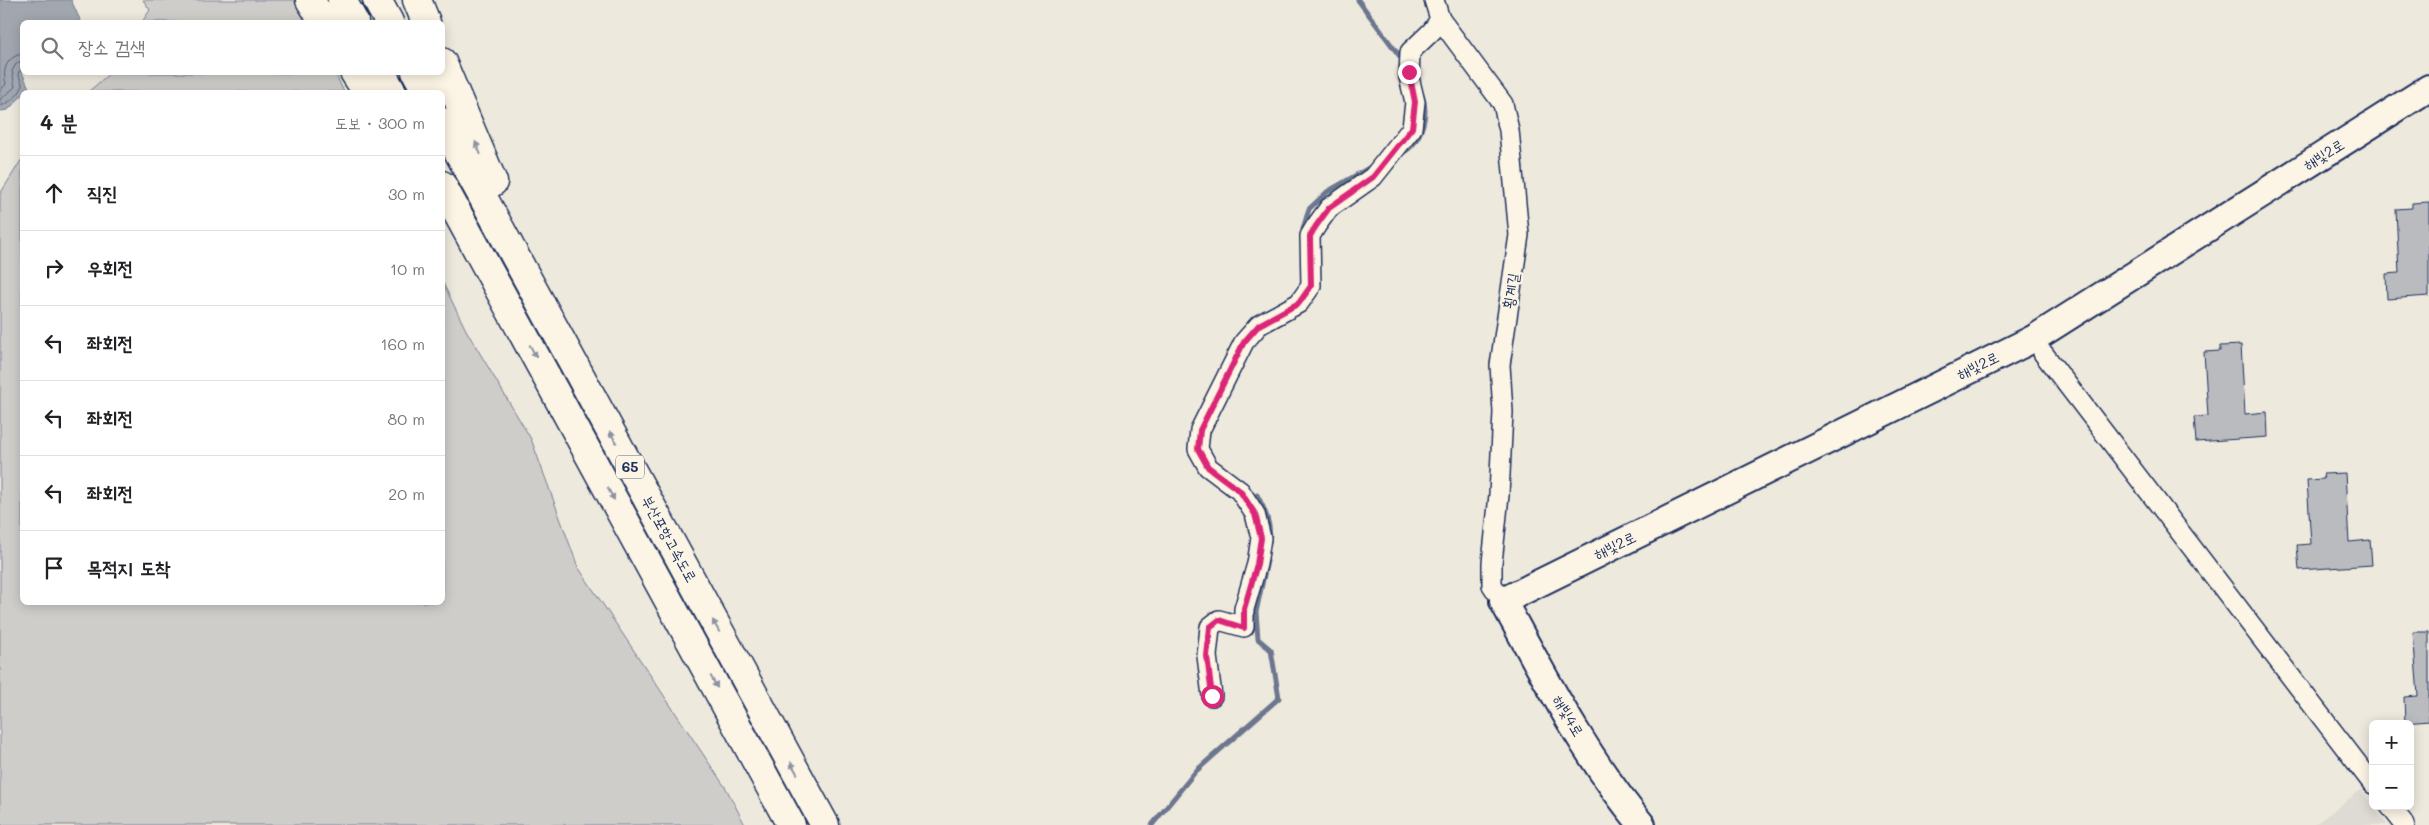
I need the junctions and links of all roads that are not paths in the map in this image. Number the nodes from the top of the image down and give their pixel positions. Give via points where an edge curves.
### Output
1 (310, 0) edge
2 (342, 0) edge
3 (377, 0) edge
4 (417, 0) edge
5 (1434, 0) edge
6 (1440, 19) junction
7 (323, 20) edge
8 (353, 20) edge
9 (388, 20) edge
10 (425, 20) edge
11 (445, 69) edge
12 (356, 75) edge
13 (383, 75) edge
14 (418, 75) edge
15 (2429, 88) edge
16 (366, 90) edge
17 (391, 90) edge
18 (426, 90) edge
19 (445, 128) edge
20 (445, 190) edge
21 (445, 214) edge
22 (551, 322) junction
23 (519, 325) junction
24 (2043, 353) dead end
25 (1503, 601) junction
26 (1212, 696) dead end
27 (2369, 779) edge
28 (2393, 810) edge
29 (791, 825) edge
30 (825, 825) edge
31 (1642, 825) edge
32 (2404, 825) edge

1 - 7 highway
2 - 8 highway
3 - 9 highway
4 - 10 highway
5 - 6 street, 횡계길
6 - 25 street, 횡계길 via 1503,104 1509,130 1519,235 1500,365 1503,412 1492,563 1492,585
6 - 26 street via 1410,52 1415,102 1412,128 1373,177 1329,208 1316,226 1310,236 1311,286 1299,303 1259,325 1244,342 1200,430 1198,449 1208,467 1240,491 1255,514 1261,538 1244,609 1244,628 1219,620 1210,627 1207,656
22 -> 11 highway
12 - 16 highway
13 - 17 highway
14 - 18 highway
15 - 25 street, 해빛2로 via 2033,339
19 - 22 highway, 부산포항고속도로 / 65
20 - 23 highway, 부산포항고속도로 / 65
21 - 23 highway
30 -> 22 highway, 부산포항고속도로 / 65
23 -> 29 highway, 부산포항고속도로 / 65
24 - 27 street
25 - 31 street, 해빛4로 via 1561,706 1602,771
28 - 32 street

